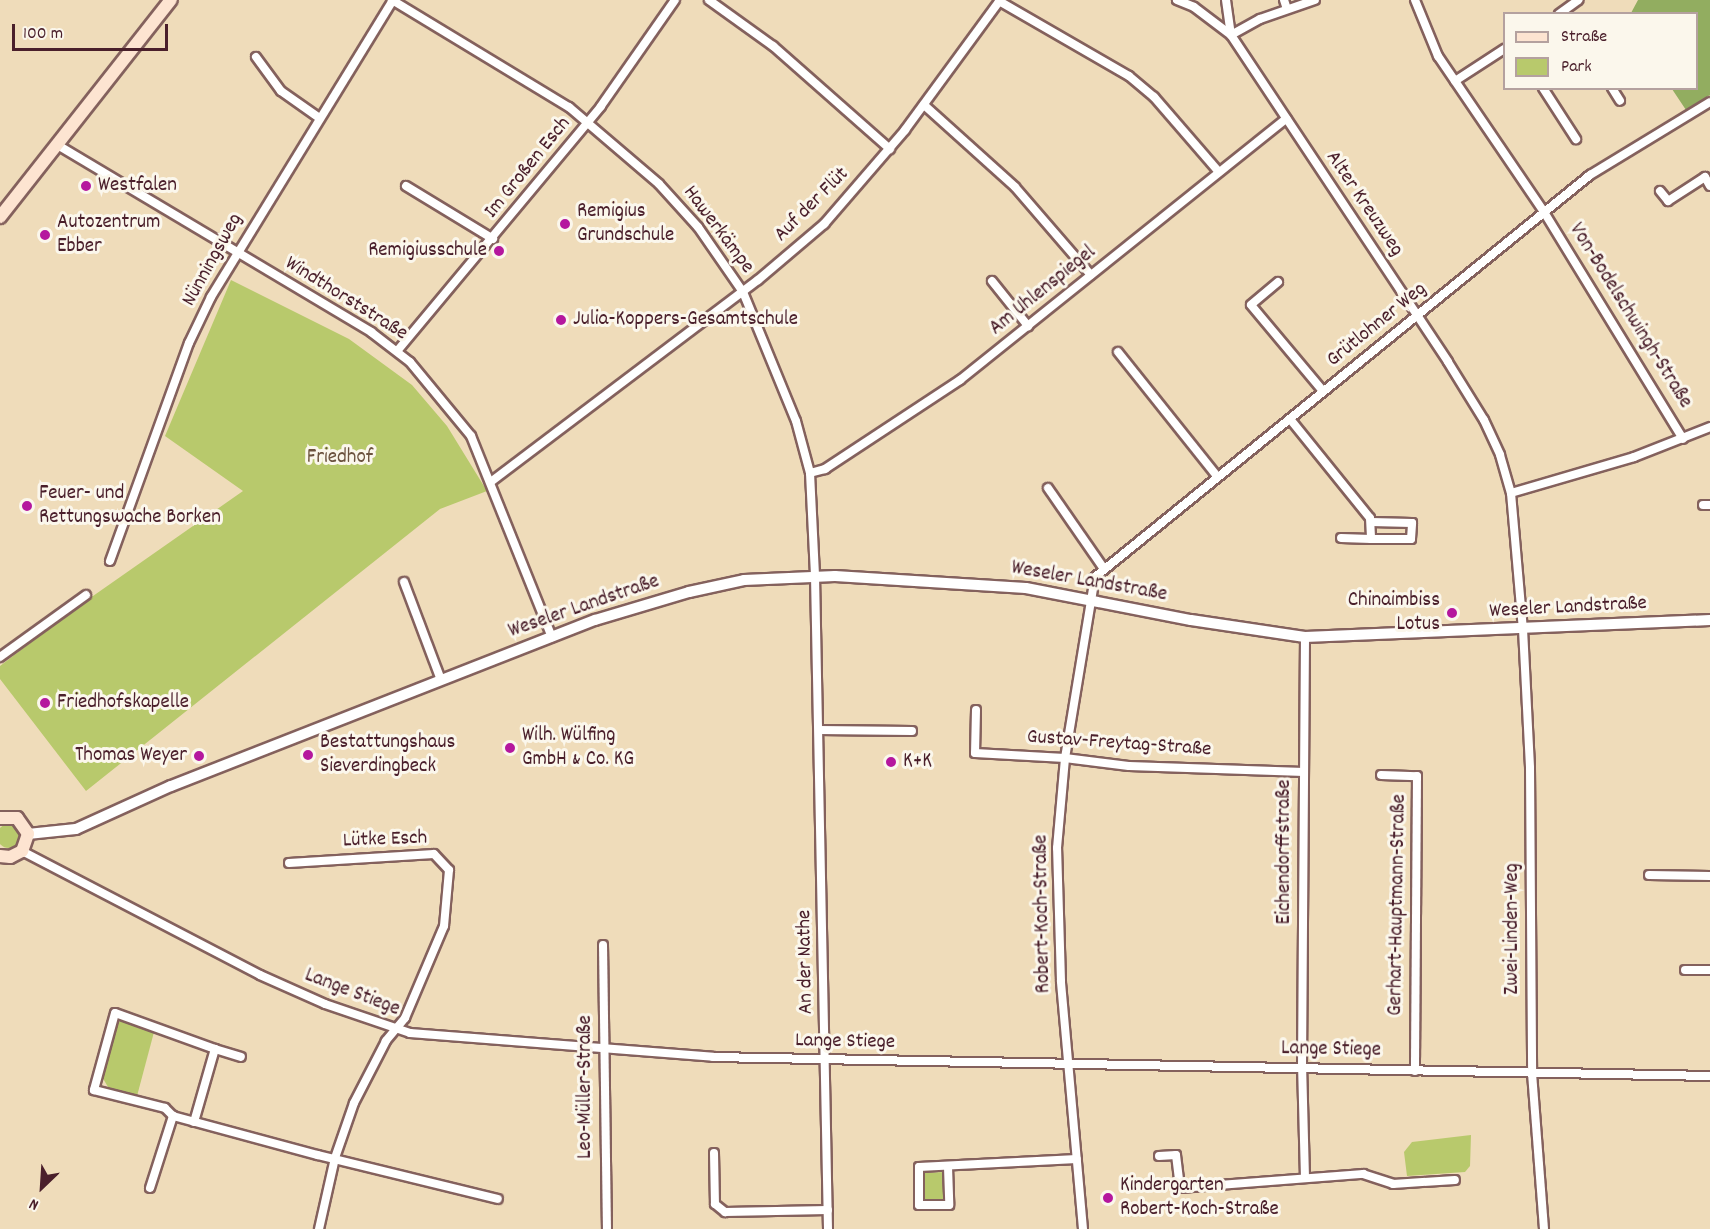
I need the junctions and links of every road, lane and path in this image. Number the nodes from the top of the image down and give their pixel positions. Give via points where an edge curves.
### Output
1 (171, 0) edge
2 (393, 0) edge
3 (675, 0) edge
4 (708, 0) edge
5 (1177, 0) edge
6 (1226, 0) edge
7 (1284, 0) edge
8 (1315, 0) edge
9 (1415, 0) edge
10 (1578, 0) edge
11 (999, 1) edge
12 (1287, 9) junction
13 (1561, 12) edge
14 (1231, 36) junction
15 (1503, 50) edge
16 (256, 57) dead end
17 (1455, 81) junction
18 (1544, 90) edge
19 (1613, 90) edge
20 (1620, 101) dead end
21 (1710, 102) edge
22 (924, 105) junction
23 (318, 117) junction
24 (1286, 119) junction
25 (588, 121) junction
26 (1576, 139) dead end
27 (56, 144) junction
28 (890, 149) junction
29 (1219, 172) junction
30 (406, 186) dead end
31 (1710, 186) edge
32 (1660, 190) dead end
33 (1544, 212) junction
34 (0, 216) edge
35 (493, 239) junction
36 (235, 253) junction
37 (1091, 275) junction
38 (992, 281) dead end
39 (1278, 282) dead end
40 (742, 292) junction
41 (1416, 315) junction
42 (1028, 326) junction
43 (398, 350) junction
44 (1118, 352) dead end
45 (1323, 391) junction
46 (1290, 419) junction
47 (1710, 427) edge
48 (1683, 439) junction
49 (810, 473) junction
50 (1217, 476) junction
51 (492, 481) junction
52 (1048, 488) dead end
53 (1511, 493) junction
54 (1371, 522) junction
55 (1341, 538) dead end
56 (1371, 539) junction
57 (110, 561) dead end
58 (1104, 568) junction
59 (815, 576) junction
60 (404, 582) dead end
61 (86, 596) dead end
62 (1089, 599) junction
63 (1710, 620) edge
64 (1523, 628) junction
65 (552, 636) junction
66 (1305, 637) junction
67 (0, 657) edge
68 (441, 680) junction
69 (976, 710) dead end
70 (819, 730) junction
71 (912, 731) dead end
72 (1065, 758) junction
73 (1304, 772) junction
74 (1381, 775) dead end
75 (1, 813) edge
76 (28, 834) junction
77 (22, 851) junction
78 (0, 856) edge
79 (289, 863) dead end
80 (1649, 875) dead end
81 (1710, 876) edge
82 (603, 945) dead end
83 (1685, 970) dead end
84 (1710, 970) edge
85 (395, 1029) junction
86 (215, 1049) junction
87 (603, 1049) junction
88 (241, 1057) dead end
89 (825, 1059) junction
90 (1067, 1064) junction
91 (1302, 1067) junction
92 (1415, 1071) junction
93 (1532, 1072) junction
94 (1710, 1076) edge
95 (173, 1116) junction
96 (194, 1122) junction
97 (714, 1153) dead end
98 (1159, 1156) dead end
99 (335, 1158) junction
100 (1077, 1159) junction
101 (948, 1167) junction
102 (1305, 1178) junction
103 (1455, 1180) dead end
104 (150, 1188) dead end
105 (498, 1199) dead end
106 (828, 1210) junction
107 (319, 1229) edge
108 (607, 1229) edge
109 (828, 1229) edge
110 (1083, 1229) edge
111 (1544, 1229) edge

1 - 27 main road
2 - 23 street, Nünningsweg
2 - 25 street, Hawerkämpe
3 - 25 street, Im Großen Esch
4 - 28 street via 772,46
5 - 14 street, Alter Kreuzweg via 1194,7
6 - 14 street
7 - 12 street
8 - 12 street
9 - 17 street, Von-Bodelschwingh-Straße via 1423,25
10 - 13 street
11 - 22 street, Auf der Flüt
11 - 29 street via 1129,76 1154,97
12 - 14 street via 1244,26
14 - 24 street, Alter Kreuzweg
15 - 17 street
16 - 23 street via 281,91
17 - 33 street, Von-Bodelschwingh-Straße
18 - 26 street
19 - 20 street
21 - 33 street, Grütlohner Weg via 1624,152
22 - 28 street, Auf der Flüt
22 - 37 street via 1016,187
23 - 36 street, Nünningsweg
24 - 29 street, Am Uhlenspiegel
24 - 41 street, Alter Kreuzweg
25 - 35 street, Im Großen Esch
25 - 40 street, Hawerkämpe via 675,201 698,227
27 - 34 main road
27 - 36 street, Windthorststraße
28 - 40 street, Auf der Flüt via 824,224
29 - 37 street, Am Uhlenspiegel
30 - 35 street
31 - 32 street via 1705,177 1668,201
33 - 41 street, Grütlohner Weg
33 - 48 street, Von-Bodelschwingh-Straße
35 - 43 street, Im Großen Esch
36 - 43 street, Windthorststraße
36 - 57 street, Nünningsweg via 189,343
37 - 42 street, Am Uhlenspiegel
38 - 42 street
39 - 45 street via 1251,305
40 - 49 street, Hawerkämpe via 796,421
40 - 51 street, Auf der Flüt
41 - 45 street, Grütlohner Weg
41 - 53 street, Alter Kreuzweg via 1484,420
42 - 49 street, Am Uhlenspiegel via 945,390 825,469
43 - 51 street, Windthorststraße via 441,395 471,436
44 - 50 street
45 - 46 street, Grütlohner Weg
46 - 50 street, Grütlohner Weg
46 - 54 street
47 - 48 street
48 - 53 street
49 - 59 street, Hawerkämpe
50 - 58 street, Grütlohner Weg
51 - 65 street, Windthorststraße
52 - 58 street
53 - 64 street, Alter Kreuzweg
54 - 56 street
54 - 56 street via 1412,523 1411,539
55 - 56 street
58 - 62 street, Grütlohner Weg via 1095,577
59 - 62 street, Weseler Landstraße via 1026,588
59 - 65 street, Weseler Landstraße via 744,580 689,592
59 - 70 street, An der Nathe
60 - 68 street
61 - 67 street
62 - 66 street, Weseler Landstraße via 1191,620
62 - 72 street, Robert-Koch-Straße
63 - 64 street, Weseler Landstraße
64 - 66 street, Weseler Landstraße
64 - 93 street, Zwei-Linden-Weg via 1530,768
65 - 68 street, Weseler Landstraße
66 - 73 street, Eichendorffstraße
68 - 76 street, Weseler Landstraße via 166,788 76,829
69 - 72 street, Gustav-Freytag-Straße via 975,753
70 - 71 street
70 - 89 street, An der Nathe
72 - 73 street, Gustav-Freytag-Straße via 1129,766
72 - 90 street, Robert-Koch-Straße via 1056,872
73 - 91 street, Eichendorffstraße
74 - 92 street, Gerhart-Hauptmann-Straße via 1417,776
75 - 76 main road via 21,821
76 - 77 main road
77 - 78 main road via 10,857
77 - 85 street, Lange Stiege via 260,975
79 - 85 street, Lütke Esch via 422,854 435,854 443,860 449,870 444,926 426,975 405,1018
80 - 81 street
82 - 87 street, Leo-Müller-Straße
83 - 84 street
85 - 87 street, Lange Stiege
85 - 99 street, Lütke Esch via 354,1103
86 - 88 street
86 - 95 street via 114,1013 94,1090 165,1108
86 - 96 street
87 - 89 street, Lange Stiege
87 - 108 street, Leo-Müller-Straße
89 - 90 street, Lange Stiege
89 - 106 street, An der Nathe
90 - 91 street, Lange Stiege
90 - 100 street, Robert-Koch-Straße
91 - 92 street, Lange Stiege
91 - 102 street, Eichendorffstraße
92 - 93 street, Lange Stiege
93 - 94 street, Lange Stiege
93 - 111 street, Zwei-Linden-Weg
95 - 96 street
95 - 104 street
96 - 99 street
97 - 106 street via 716,1204 725,1212
98 - 102 street via 1176,1155 1180,1188
99 - 105 street
99 - 107 street, Lütke Esch
100 - 101 street
100 - 110 street, Robert-Koch-Straße
101 - 101 street via 949,1205 919,1205 919,1167
102 - 103 street via 1363,1174 1394,1184
106 - 109 street, An der Nathe

